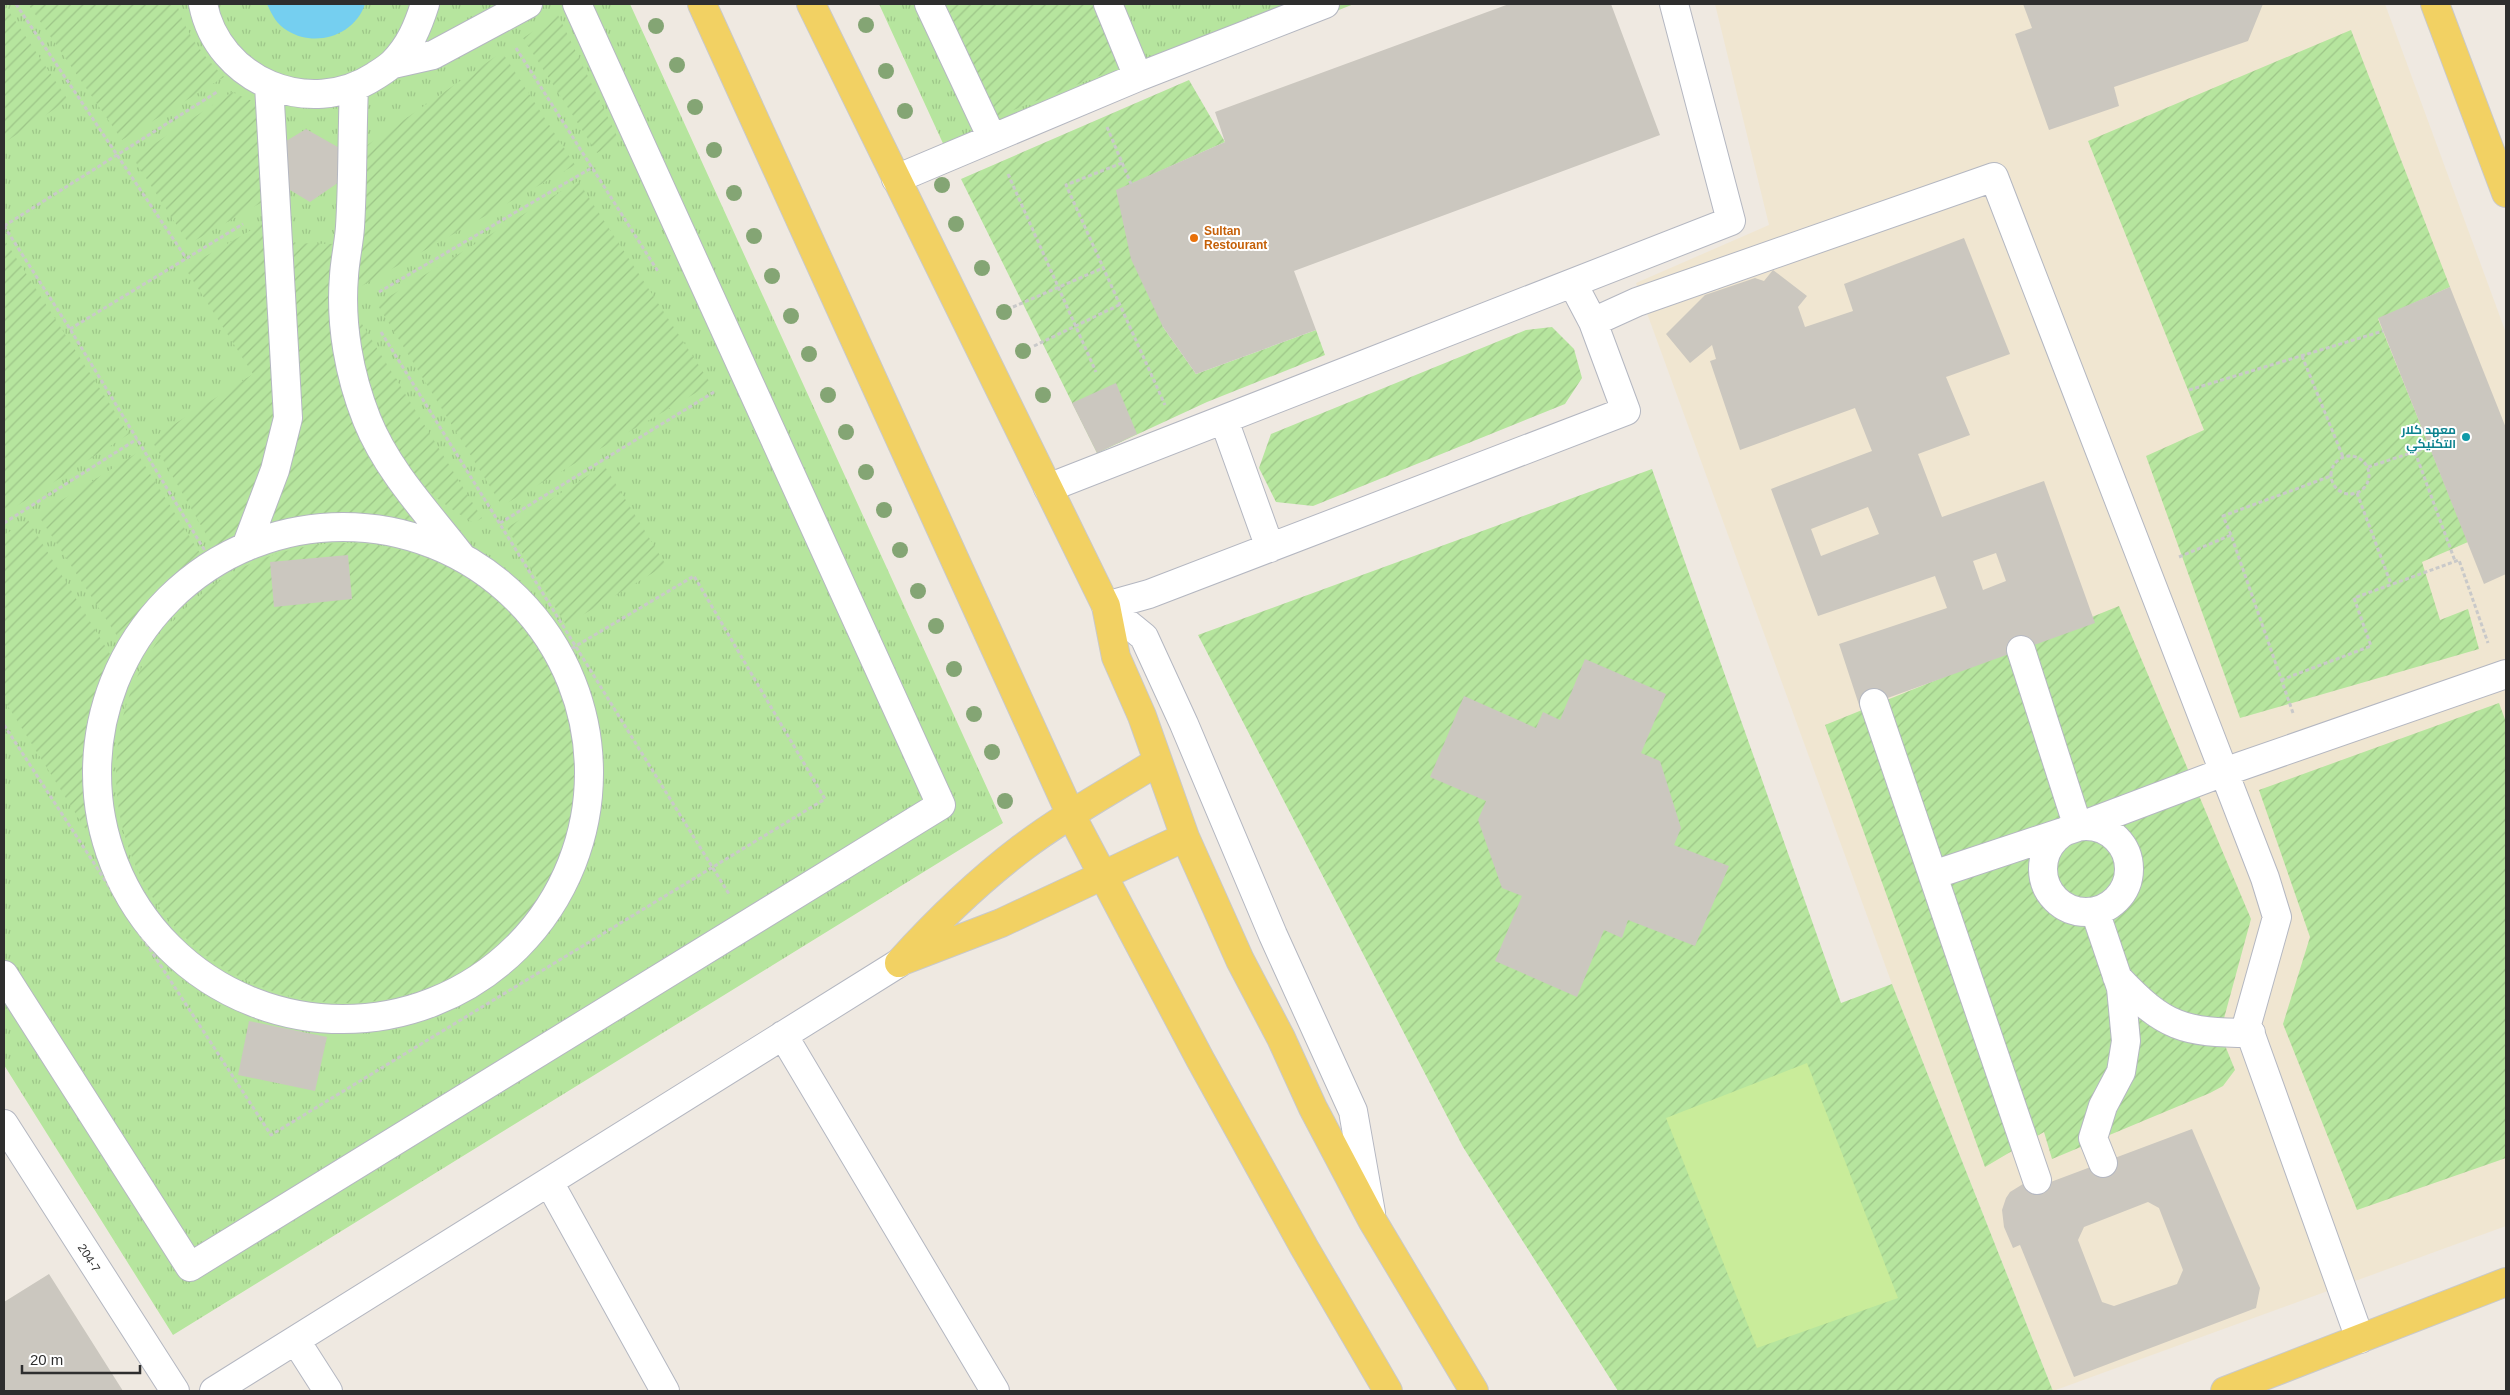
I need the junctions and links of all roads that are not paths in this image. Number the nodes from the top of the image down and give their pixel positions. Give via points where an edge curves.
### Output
1 (203, 4) edge
2 (425, 4) edge
3 (528, 4) edge
4 (577, 4) edge
5 (702, 4) edge
6 (812, 4) edge
7 (929, 4) edge
8 (1108, 4) edge
9 (1325, 4) edge
10 (1674, 4) edge
11 (2435, 4) edge
12 (393, 64) junction
13 (1138, 77) junction
14 (258, 79) junction
15 (354, 87) junction
16 (992, 138) junction
17 (2503, 176) edge
18 (896, 179) junction
19 (1572, 284) junction
20 (1593, 322) junction
21 (1224, 420) junction
22 (1048, 488) junction
23 (246, 547) junction
24 (1270, 548) junction
25 (464, 559) junction
26 (1106, 606) junction
27 (2021, 650) dead end
28 (2503, 675) edge
29 (1874, 703) dead end
30 (1157, 762) junction
31 (2224, 772) junction
32 (1070, 815) junction
33 (2078, 827) junction
34 (1185, 837) junction
35 (1933, 875) junction
36 (1104, 876) junction
37 (2095, 911) junction
38 (899, 963) junction
39 (4, 975) edge
40 (2117, 977) junction
41 (2251, 1033) junction
42 (783, 1035) junction
43 (4, 1124) edge
44 (2103, 1163) dead end
45 (2037, 1180) dead end
46 (549, 1182) junction
47 (1372, 1220) junction
48 (2506, 1282) edge
49 (2360, 1339) junction
50 (296, 1340) junction
51 (175, 1391) edge
52 (214, 1391) edge
53 (328, 1391) edge
54 (665, 1391) edge
55 (995, 1391) edge
56 (1388, 1391) edge
57 (1474, 1391) edge
58 (2225, 1391) edge

1 - 14 street via 206,19 224,52
2 - 12 street via 416,33
3 - 12 street via 433,55
4 - 39 street via 942,805 190,1268
5 - 32 main road
6 - 18 main road
7 - 16 street
8 - 13 street
9 - 13 street
10 - 19 street via 1731,222
11 - 17 main road
12 - 15 street
13 - 16 street
14 - 15 street via 284,92 323,95
14 - 23 street via 275,206 288,418 276,470
15 - 25 street via 350,228 344,277 353,307 347,353 368,421 408,491
16 - 18 street
18 - 22 main road
19 - 20 street
19 - 21 street
20 - 24 street via 1626,411
20 - 31 street via 1637,302 1994,177
21 - 22 street
21 - 24 street
22 - 26 main road
23 - 25 street via 294,532 337,527 380,530 414,538
23 - 25 street via 213,564 181,587 148,623 130,649 112,685 101,723 97,763 98,803 106,842 126,901 197,971 232,992 268,1007 308,1016 348,1019 388,1015 427,1005 466,987 502,962 532,931 557,896 575,856 586,815 590,771 586,728 568,650 498,582
24 - 26 street via 1148,594
26 - 30 main road via 1116,657 1142,716
26 - 47 street via 1144,637 1352,1111
27 - 33 street
28 - 31 street
29 - 35 street
30 - 32 main road
30 - 34 main road
31 - 33 street
31 - 41 street via 2277,917 2247,1024
32 - 36 main road
32 - 38 main road via 976,885
33 - 35 street
33 - 37 street via 2092,826 2115,837 2124,848 2128,861 2127,880 2118,898
33 - 37 street via 2058,836 2050,845 2045,855 2044,878 2062,905 2083,912
34 - 36 main road
34 - 47 main road via 1240,960
35 - 45 street
36 - 38 main road via 951,944
36 - 56 main road via 1304,1248
37 - 40 street
38 - 42 street
40 - 41 street via 2142,1004 2169,1022 2208,1033
40 - 44 street via 2126,1041 2121,1072 2103,1106 2094,1138
41 - 49 street
42 - 46 street
42 - 55 street
43 - 51 street, 204-7
46 - 50 street
46 - 54 street
47 - 57 main road
48 - 49 main road
49 - 58 main road
50 - 52 street
50 - 53 street

